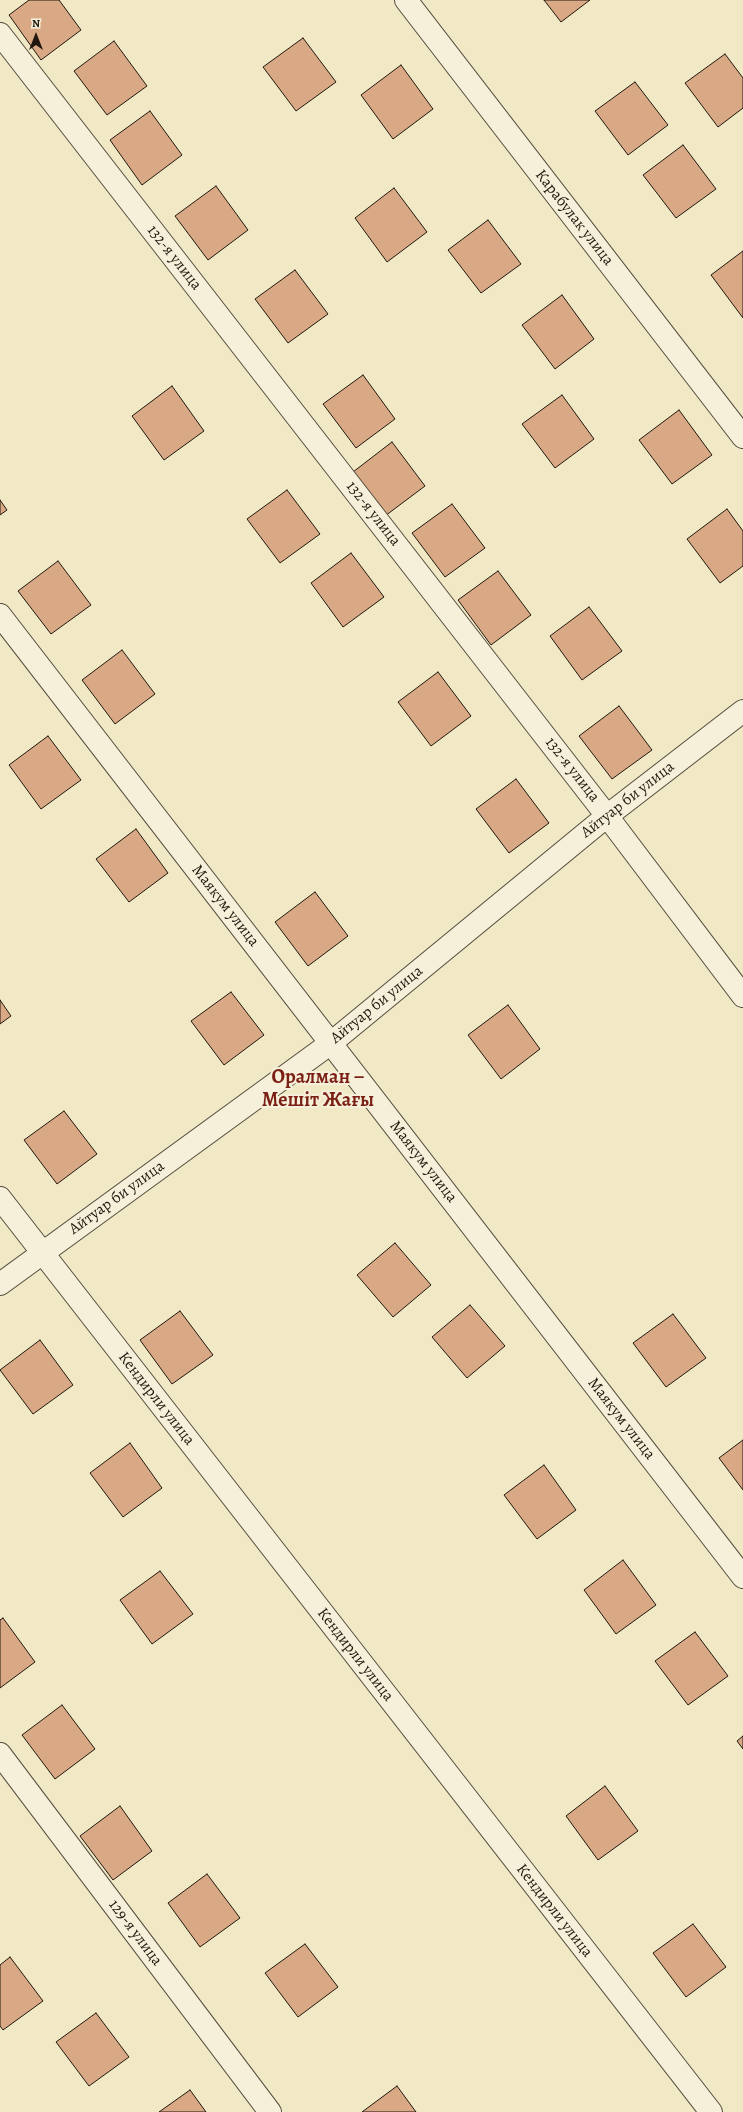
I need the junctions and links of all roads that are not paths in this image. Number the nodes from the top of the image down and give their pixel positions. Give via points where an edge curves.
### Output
1 (406, 0) edge
2 (0, 34) edge
3 (743, 436) edge
4 (0, 615) edge
5 (743, 711) edge
6 (607, 816) junction
7 (743, 996) edge
8 (331, 1043) junction
9 (0, 1198) edge
10 (42, 1252) junction
11 (0, 1284) edge
12 (743, 1577) edge
13 (0, 1754) edge
14 (270, 2112) edge
15 (711, 2112) edge

1 - 3 street, Карабулак улица
2 - 6 street, 132-я улица
4 - 8 street, Маякум улица
5 - 6 street, Айтуар би улица
6 - 7 street, 132-я улица
6 - 8 street, Айтуар би улица
8 - 10 street, Айтуар би улица
8 - 12 street, Маякум улица
9 - 10 street, Кендирли улица
10 - 11 street, Айтуар би улица
10 - 15 street, Кендирли улица
13 - 14 street, 129-я улица

